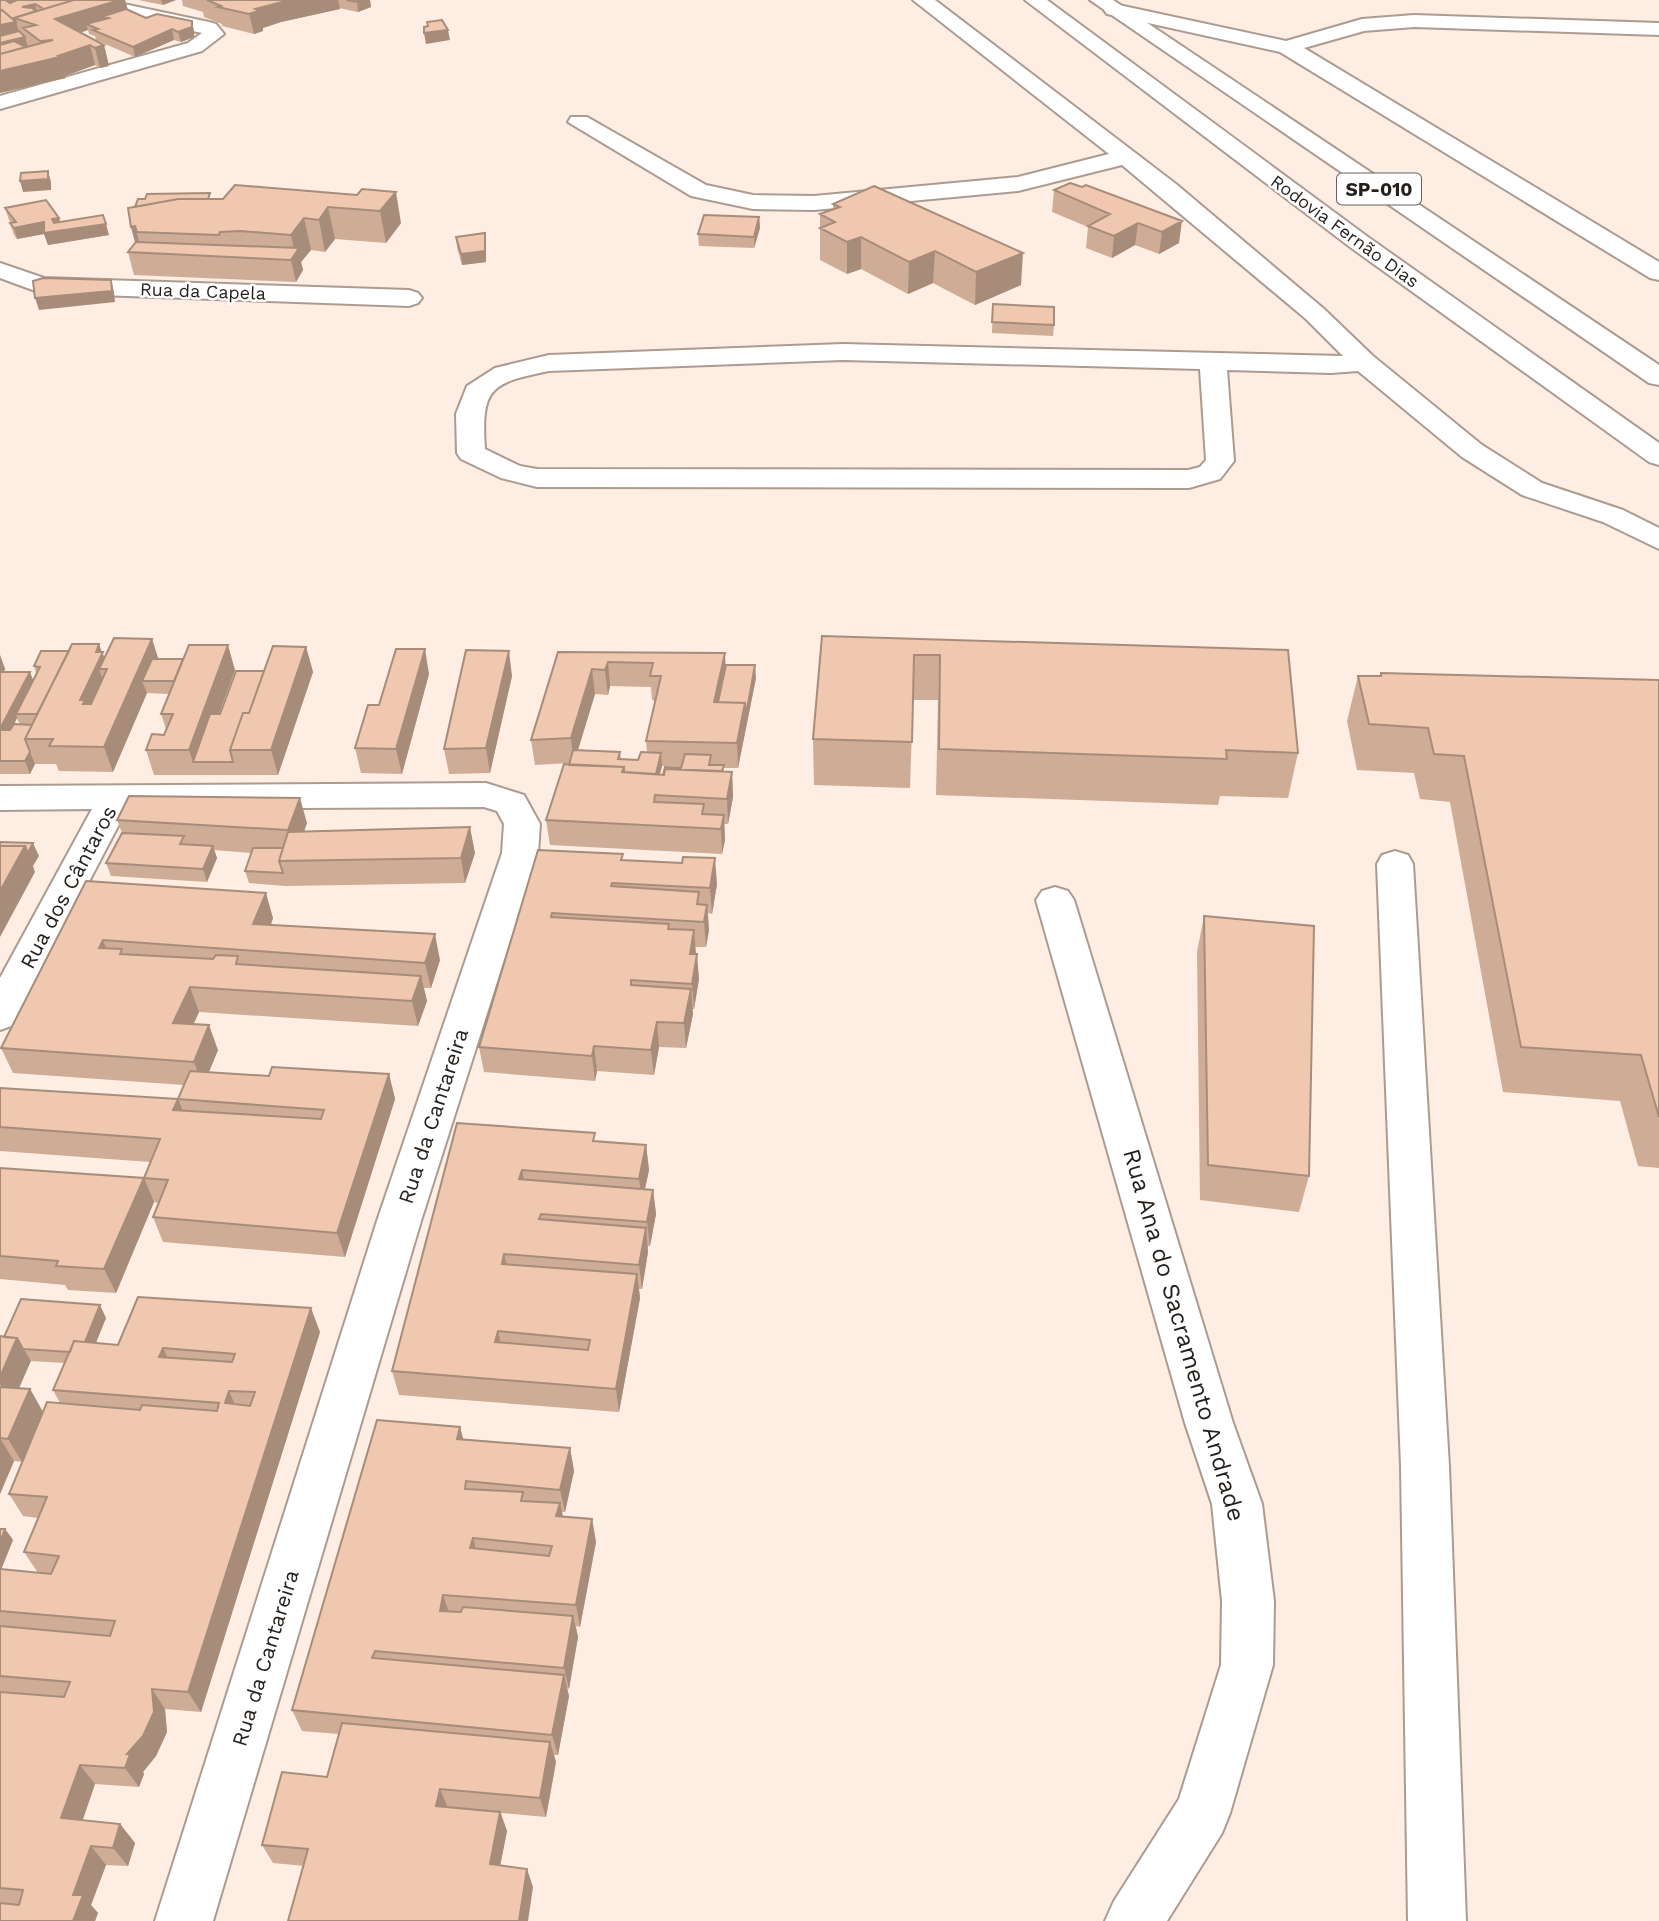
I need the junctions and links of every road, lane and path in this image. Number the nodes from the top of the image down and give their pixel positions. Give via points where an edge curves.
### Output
1 (77, 0) edge
2 (923, 0) edge
3 (1035, 0) edge
4 (1107, 5) edge
5 (1603, 8) dead end
6 (1658, 23) edge
7 (1287, 47) junction
8 (0, 103) edge
9 (579, 122) dead end
10 (1125, 157) junction
11 (0, 270) edge
12 (1659, 272) edge
13 (409, 298) dead end
14 (1213, 362) junction
15 (1364, 362) junction
16 (1659, 377) edge
17 (1659, 456) edge
18 (1659, 540) edge
19 (116, 797) junction
20 (0, 798) edge
21 (1395, 864) dead end
22 (1055, 900) dead end
23 (0, 1015) edge
24 (184, 1921) edge
25 (1134, 1921) edge
26 (1437, 1921) edge

1 - 8 main road via 209,28 214,34 195,47
2 - 10 main road
3 - 17 main road, Rodovia Fernão Dias / SP-010 via 1359,242
4 - 7 main road
4 - 16 main road, SP-010
5 - 6 main road
6 - 7 main road via 1414,20 1362,25
7 - 12 main road
9 - 10 main road via 699,191 752,202 814,203 1018,184
10 - 15 main road via 1315,314
11 - 13 main road, Rua da Capela via 41,285
14 - 14 main road via 1220,461 1210,473 1189,479 537,478 510,472 471,453 472,402 482,386 517,370 549,363 843,352
14 - 15 main road
15 - 18 main road via 1472,452 1532,489 1613,516
19 - 20 main road, Rua da Cantareira
19 - 23 main road, Rua dos Cântaros
19 - 24 main road, Rua da Cantareira via 486,795 511,803 522,824 520,853 399,1221
21 - 26 main road via 1425,1466
22 - 25 main road, Rua Ana do Sacramento Andrade via 1237,1504 1248,1601 1247,1665 1202,1812

